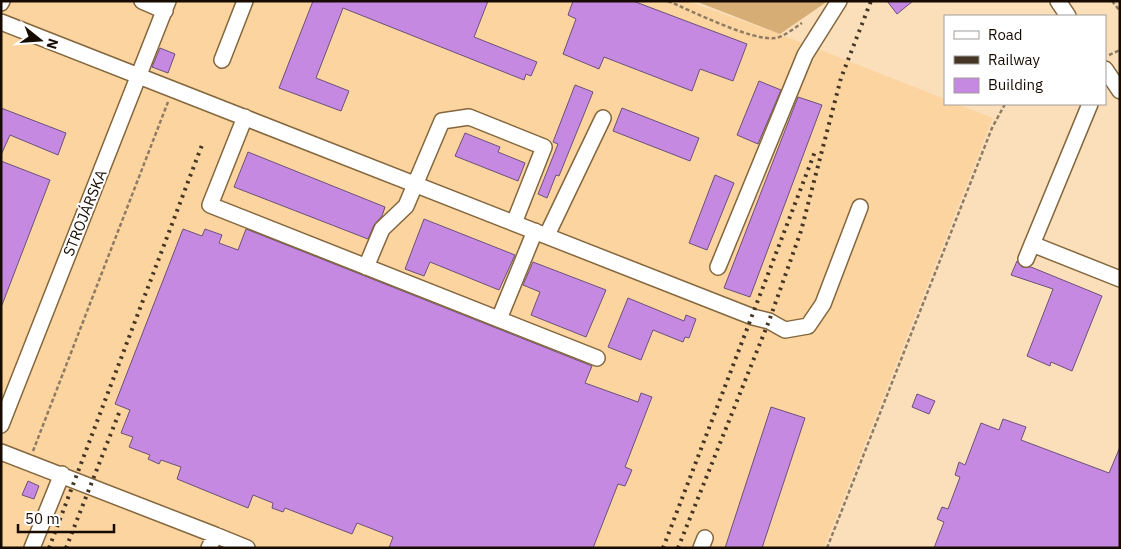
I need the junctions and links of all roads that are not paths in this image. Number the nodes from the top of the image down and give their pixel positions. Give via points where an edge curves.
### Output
1 (142, 1) edge
2 (245, 1) edge
3 (839, 1) edge
4 (1058, 1) edge
5 (166, 6) edge
6 (1067, 15) edge
7 (1, 22) edge
8 (222, 60) dead end
9 (1107, 62) edge
10 (139, 76) junction
11 (1120, 91) edge
12 (1090, 105) edge
13 (245, 118) junction
14 (603, 118) dead end
15 (415, 185) junction
16 (860, 206) dead end
17 (514, 223) junction
18 (541, 233) junction
19 (1032, 244) junction
20 (1026, 259) dead end
21 (366, 267) junction
22 (718, 267) dead end
23 (1120, 279) edge
24 (499, 319) junction
25 (597, 358) dead end
26 (1, 425) edge
27 (1, 452) edge
28 (62, 474) junction
29 (212, 541) edge
30 (32, 548) edge
31 (247, 548) edge

1 - 5 street
2 - 8 street
3 - 22 street via 806,55
4 - 6 street
5 - 10 street, STROJÁRSKA
7 - 10 street
9 - 11 street
10 - 13 street
10 - 26 street, STROJÁRSKA
12 - 19 street
13 - 15 street
13 - 21 street via 210,205
14 - 18 street
15 - 17 street
15 - 17 street via 442,121 469,117 544,147
15 - 21 street via 406,206 382,229
16 - 18 street via 823,304 808,326 786,330
17 - 18 street
18 - 24 street
19 - 20 street
19 - 23 street
21 - 24 street
24 - 25 street
27 - 28 street
28 - 29 street
28 - 30 street
29 - 31 street

